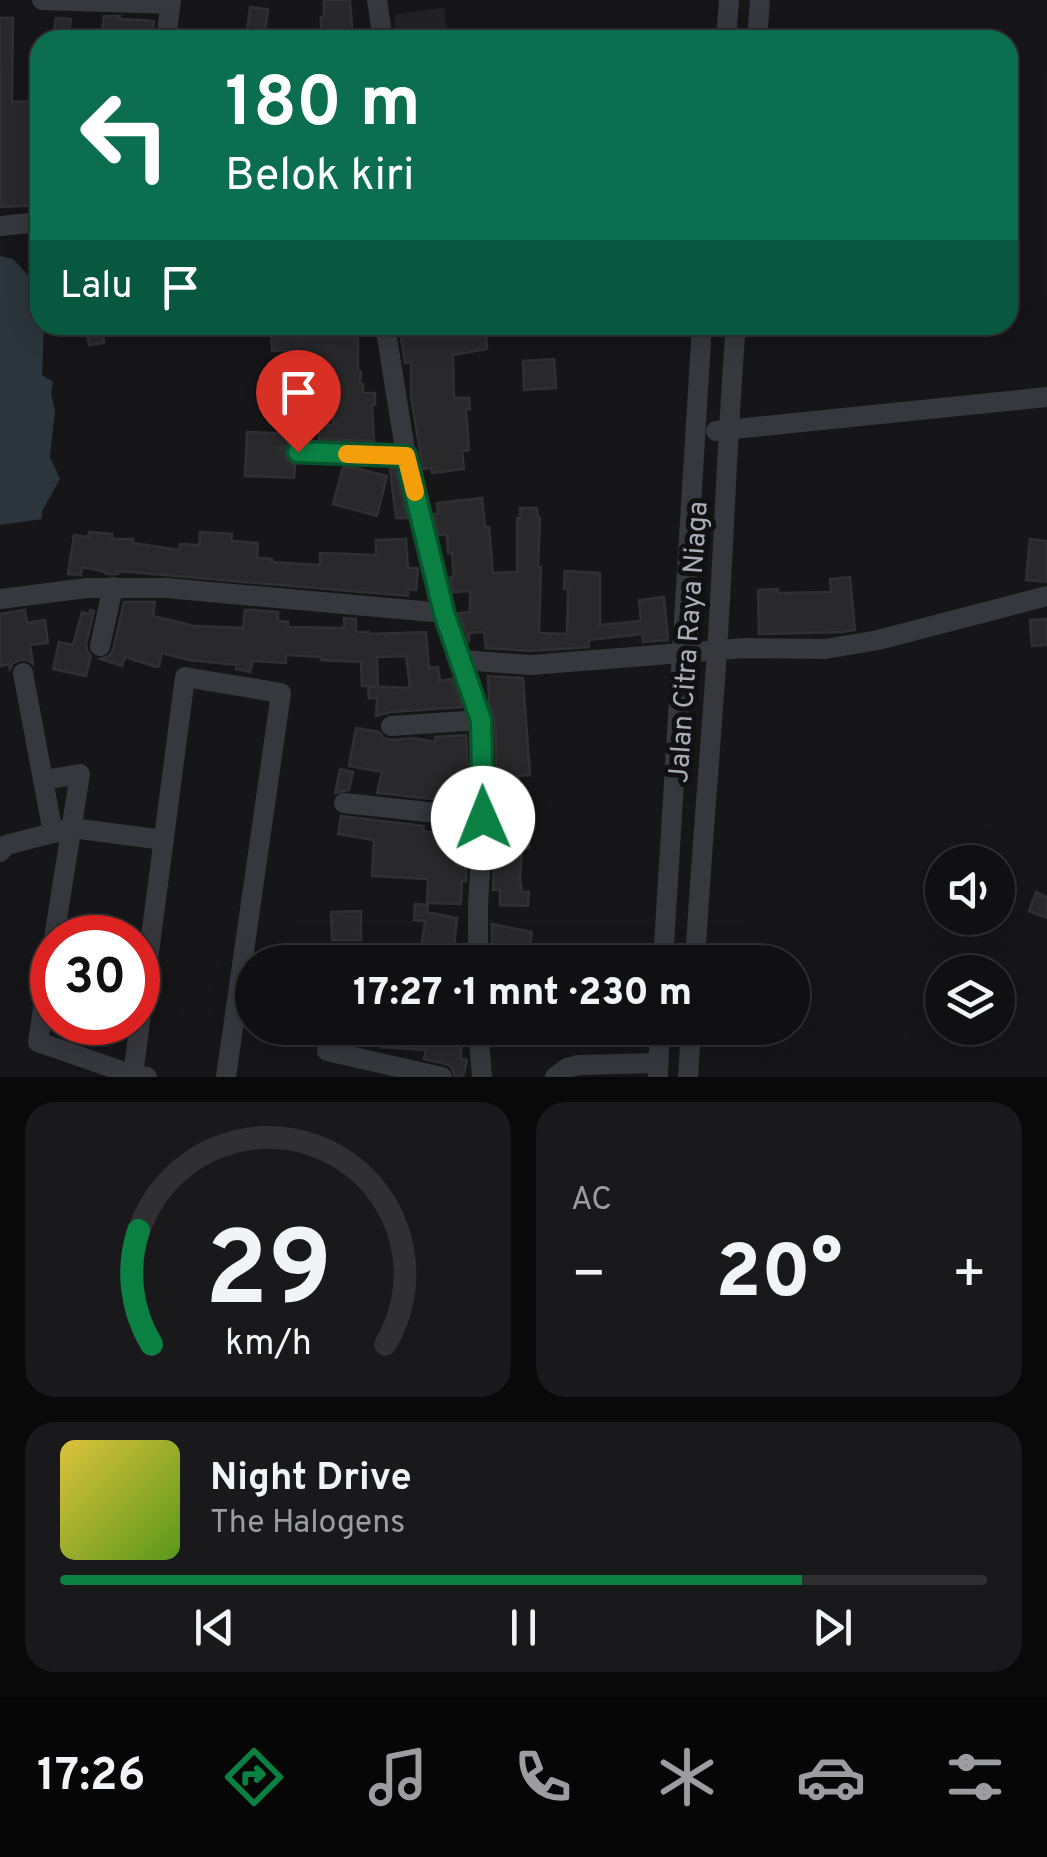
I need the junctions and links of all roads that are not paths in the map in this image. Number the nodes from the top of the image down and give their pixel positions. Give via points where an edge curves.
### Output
1 (42, 0) edge
2 (377, 0) edge
3 (730, 0) edge
4 (760, 0) edge
5 (170, 2) edge
6 (167, 30) edge
7 (382, 30) edge
8 (727, 30) edge
9 (758, 30) edge
10 (30, 223) edge
11 (0, 226) edge
12 (387, 335) edge
13 (701, 335) edge
14 (735, 335) edge
15 (1047, 396) edge
16 (727, 430) junction
17 (696, 433) junction
18 (298, 452) dead end
19 (406, 456) junction
20 (113, 588) junction
21 (1047, 596) edge
22 (0, 599) edge
23 (444, 613) junction
24 (100, 646) dead end
25 (717, 650) junction
26 (684, 654) junction
27 (461, 660) junction
28 (23, 673) dead end
29 (481, 720) junction
30 (391, 726) dead end
31 (43, 780) junction
32 (344, 803) dead end
33 (483, 818) junction
34 (62, 830) junction
35 (164, 840) junction
36 (0, 852) edge
37 (56, 915) edge
38 (478, 945) edge
39 (664, 945) edge
40 (696, 945) edge
41 (47, 1045) edge
42 (479, 1045) edge
43 (659, 1045) edge
44 (690, 1045) edge
45 (327, 1051) dead end
46 (658, 1070) edge
47 (140, 1076) edge
48 (226, 1077) edge
49 (442, 1077) edge
50 (482, 1077) edge
51 (555, 1077) edge
52 (688, 1077) edge

1 - 5 street
2 - 7 street
3 - 8 street
4 - 9 street
5 - 6 street
10 - 11 street
12 - 19 street
13 - 17 street, Jalan Citra Raya Niaga
14 - 16 street, Jalan Citra Raya Niaga
15 - 16 street
16 - 17 street
16 - 25 street, Jalan Citra Raya Niaga
17 - 26 street, Jalan Citra Raya Niaga
18 - 19 street
19 - 23 street
20 - 22 street
20 - 23 street
20 - 24 street
21 - 25 street via 836,648
23 - 27 street
25 - 26 street
25 - 40 street, Jalan Citra Raya Niaga
26 - 27 street via 531,665
26 - 39 street, Jalan Citra Raya Niaga
27 - 29 street
28 - 31 street
29 - 30 street
29 - 33 street
31 - 34 street
31 - 34 street via 80,774
32 - 33 street
33 - 38 street
34 - 35 street
34 - 36 street
34 - 37 street
35 - 47 street
35 - 48 street via 185,678 280,692
41 - 47 street
42 - 50 street
43 - 46 street
44 - 52 street
45 - 49 street
46 - 51 street via 578,1065

